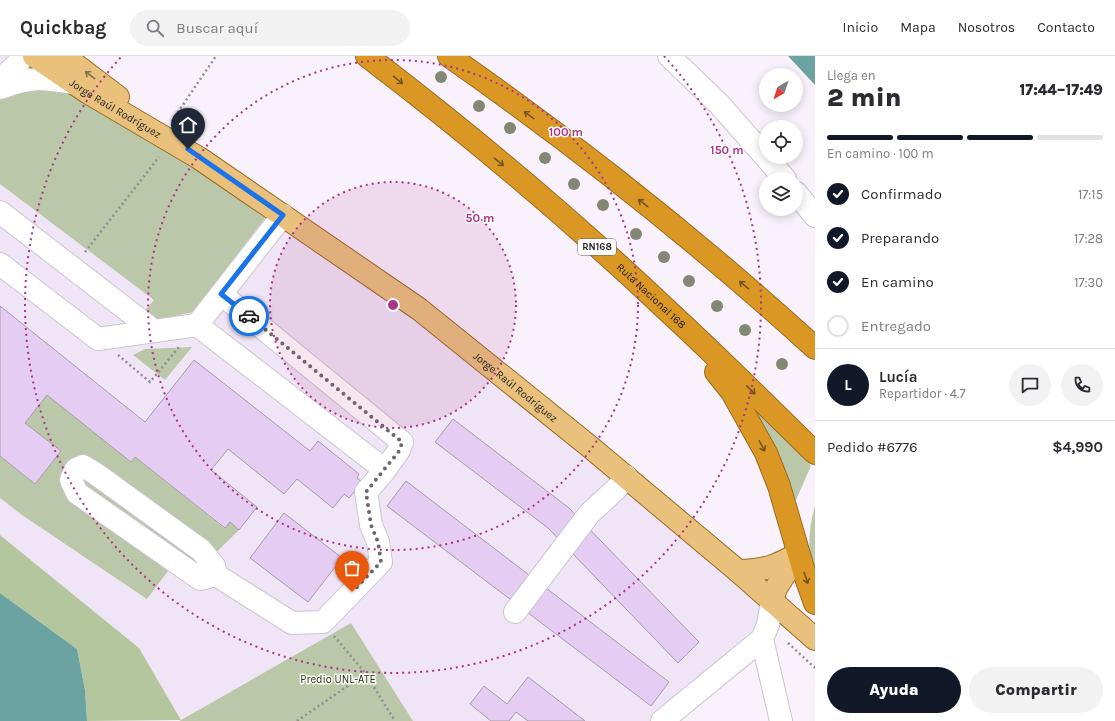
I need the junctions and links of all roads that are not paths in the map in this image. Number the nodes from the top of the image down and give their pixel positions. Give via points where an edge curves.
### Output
1 (10, 56) edge
2 (21, 56) edge
3 (34, 56) edge
4 (64, 56) edge
5 (367, 56) edge
6 (449, 56) edge
7 (669, 56) edge
8 (0, 65) edge
9 (0, 81) edge
10 (74, 83) junction
11 (0, 88) edge
12 (199, 158) junction
13 (779, 172) edge
14 (803, 201) edge
15 (0, 212) edge
16 (283, 215) junction
17 (815, 216) edge
18 (0, 264) edge
19 (221, 294) junction
20 (774, 310) junction
21 (669, 311) junction
22 (197, 325) junction
23 (815, 326) edge
24 (153, 330) junction
25 (815, 348) edge
26 (815, 452) edge
27 (385, 470) junction
28 (626, 476) junction
29 (798, 552) junction
30 (738, 571) junction
31 (216, 575) junction
32 (772, 601) junction
33 (815, 602) edge
34 (515, 612) dead end
35 (815, 639) edge
36 (762, 640) junction
37 (662, 721) edge
38 (781, 721) edge

1 - 8 street
2 - 9 street via 19,62
3 - 10 main road, Jorge Raúl Rodríguez
12 -> 4 main road, Jorge Raúl Rodríguez
5 -> 21 highway, Ruta Nacional 168 / RN168 via 467,135
20 -> 6 highway via 652,209
7 - 13 street via 719,104
10 - 11 street via 44,78 26,79
10 - 12 main road, Jorge Raúl Rodríguez
12 - 16 main road, Jorge Raúl Rodríguez
14 - 17 street
15 - 24 street
16 - 19 street
16 - 28 main road, Jorge Raúl Rodríguez via 419,309
18 - 24 street via 98,339
19 - 22 street
19 - 27 street via 402,442 400,450
20 - 23 highway
20 - 25 highway
21 -> 26 highway, Ruta Nacional 168 / RN168
21 -> 29 highway via 732,392 766,453 779,486
22 - 24 street
22 - 27 street
27 - 31 street via 366,492 371,525 378,542 381,562 323,622 292,623
28 - 30 main road, Jorge Raúl Rodríguez
28 - 34 street via 590,514
29 - 30 main road via 785,562 768,569
29 - 32 main road via 776,588
29 -> 33 highway
30 - 32 main road, Jorge Raúl Rodríguez
31 - 31 street via 200,579 77,493 71,480 76,469 83,466 96,474 201,550 214,566
32 - 35 main road, Jorge Raúl Rodríguez
32 - 36 street via 768,625
36 - 37 street
36 - 38 street

